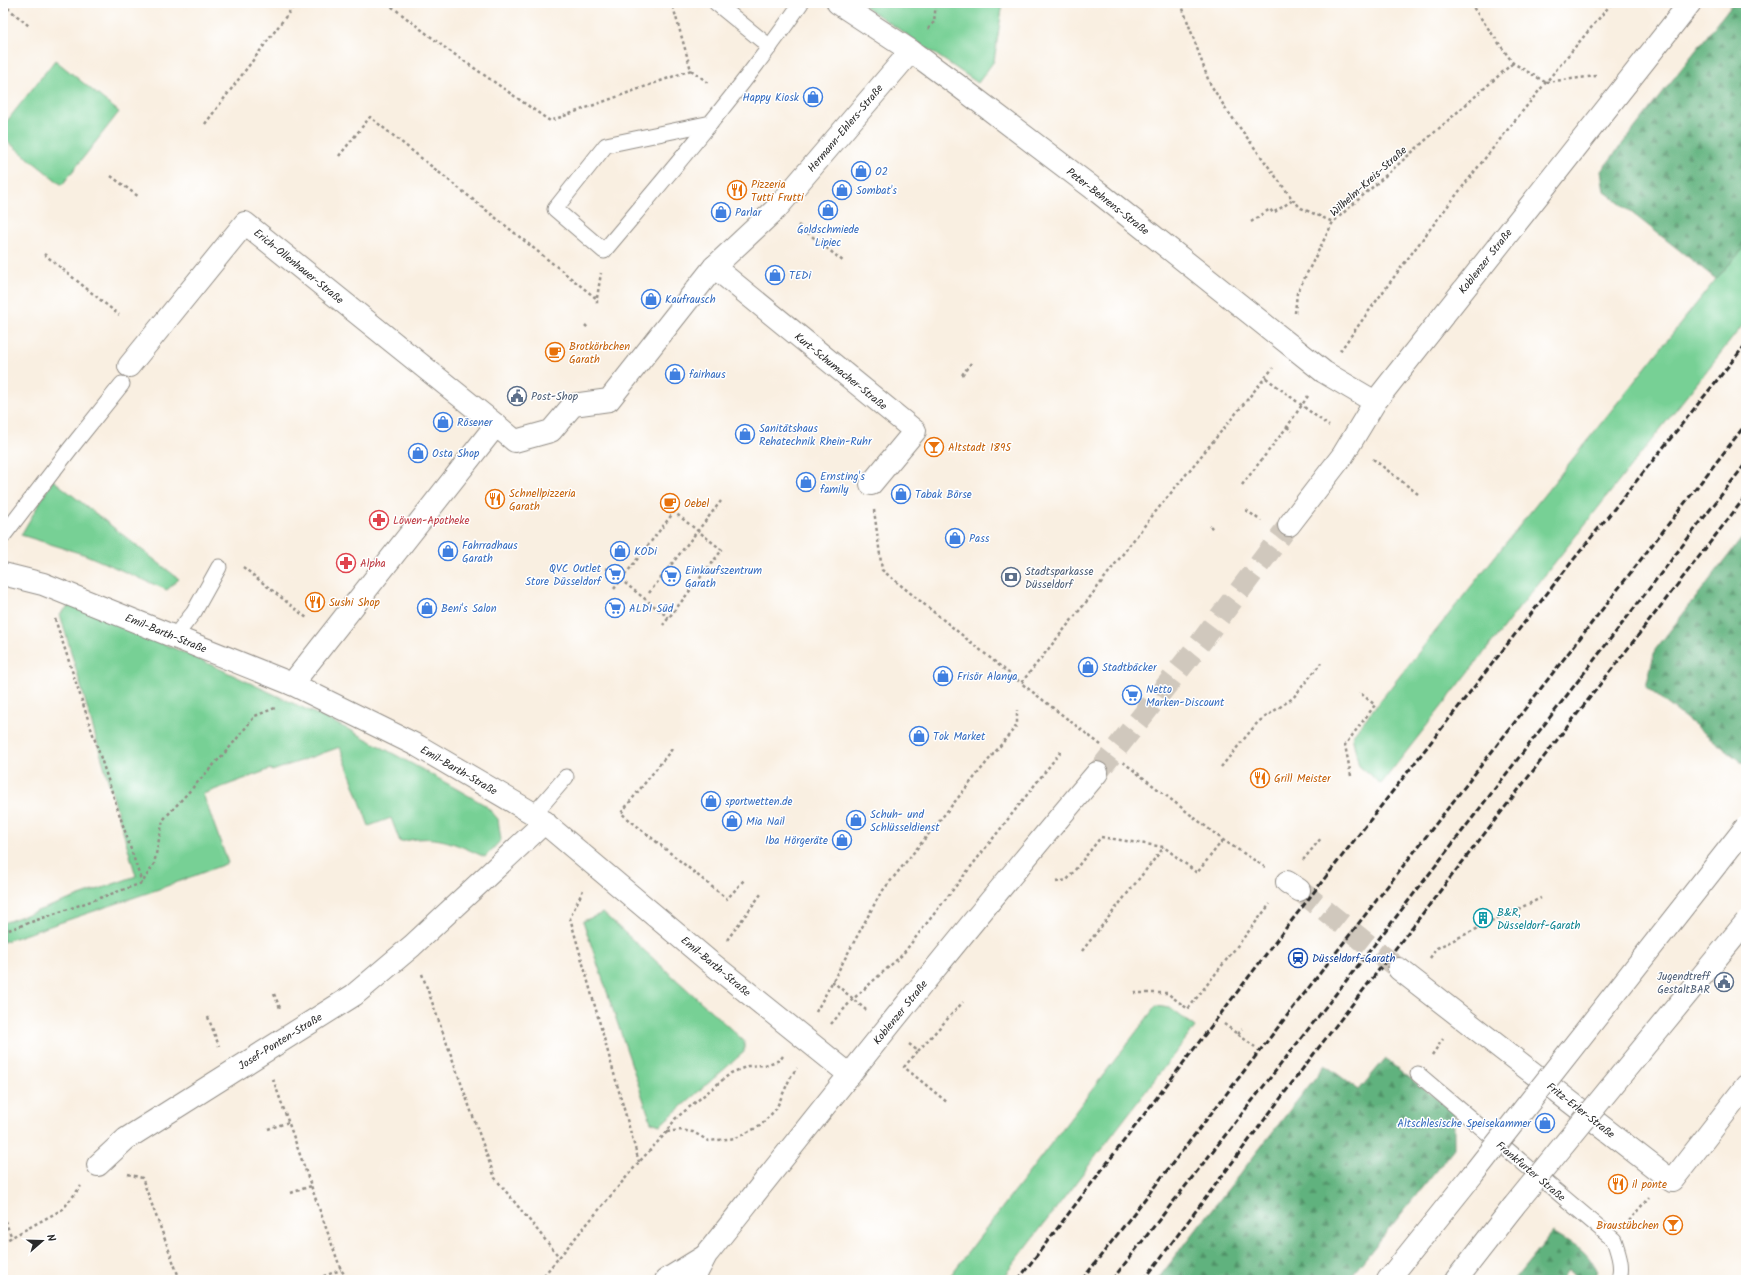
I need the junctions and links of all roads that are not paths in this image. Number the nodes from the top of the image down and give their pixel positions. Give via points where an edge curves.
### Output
1 (716, 3) edge
2 (801, 3) edge
3 (838, 3) edge
4 (1690, 3) edge
5 (770, 47) junction
6 (911, 51) junction
7 (711, 123) junction
8 (714, 267) junction
9 (126, 375) joint
10 (1375, 402) junction
11 (496, 425) junction
12 (871, 484) road end
13 (1289, 524) tunnel mouth
14 (3, 536) edge
15 (219, 567) dead end
16 (3, 574) edge
17 (175, 636) junction
18 (292, 684) junction
19 (1097, 773) tunnel mouth
20 (566, 776) dead end
21 (540, 818) junction
22 (1746, 827) edge
23 (1746, 922) edge
24 (1405, 974) tunnel mouth
25 (1418, 1074) road end
26 (850, 1075) junction
27 (1745, 1090) edge
28 (98, 1165) road end
29 (706, 1255) junction
30 (666, 1280) edge
31 (693, 1280) edge
32 (1388, 1280) edge
33 (1456, 1280) edge
34 (1618, 1280) edge

1 - 5 lane
2 - 5 lane
3 - 6 main road, Peter-Behrens-Straße
4 - 10 main road, Koblenzer Straße
5 - 7 lane
6 - 8 main road, Hermann-Ehlers-Straße via 777,208
6 - 10 main road, Peter-Behrens-Straße via 1098,192 1324,372
7 - 7 lane via 606,145 555,209 604,251
8 - 11 main road, Hermann-Ehlers-Straße via 609,400 573,404 551,431 515,441
8 - 12 main road, Kurt-Schumacher-Straße via 915,431
9 - 11 main road, Erich-Ollenhauer-Straße via 245,223
9 - 14 lane
10 - 13 main road, Koblenzer Straße via 1347,449
11 - 18 main road
15 - 17 lane via 194,612
16 - 17 main road, Emil-Barth-Straße via 43,584
17 - 18 main road, Emil-Barth-Straße
18 - 21 main road, Emil-Barth-Straße via 418,746
19 - 26 main road, Koblenzer Straße via 984,908
20 - 21 lane
21 - 26 main road, Emil-Barth-Straße via 711,963
21 - 28 main road, Josef-Ponten-Straße via 412,946 354,995 126,1139
22 - 32 main road, bridge
23 - 33 main road, bridge
24 - 27 main road, Fritz-Erler-Straße via 1672,1181
25 - 34 lane, Frankfurter Straße via 1614,1240 1619,1254
26 - 29 main road, Koblenzer Straße
29 - 30 main road, Koblenzer Straße
29 - 31 main road, Koblenzer Straße

